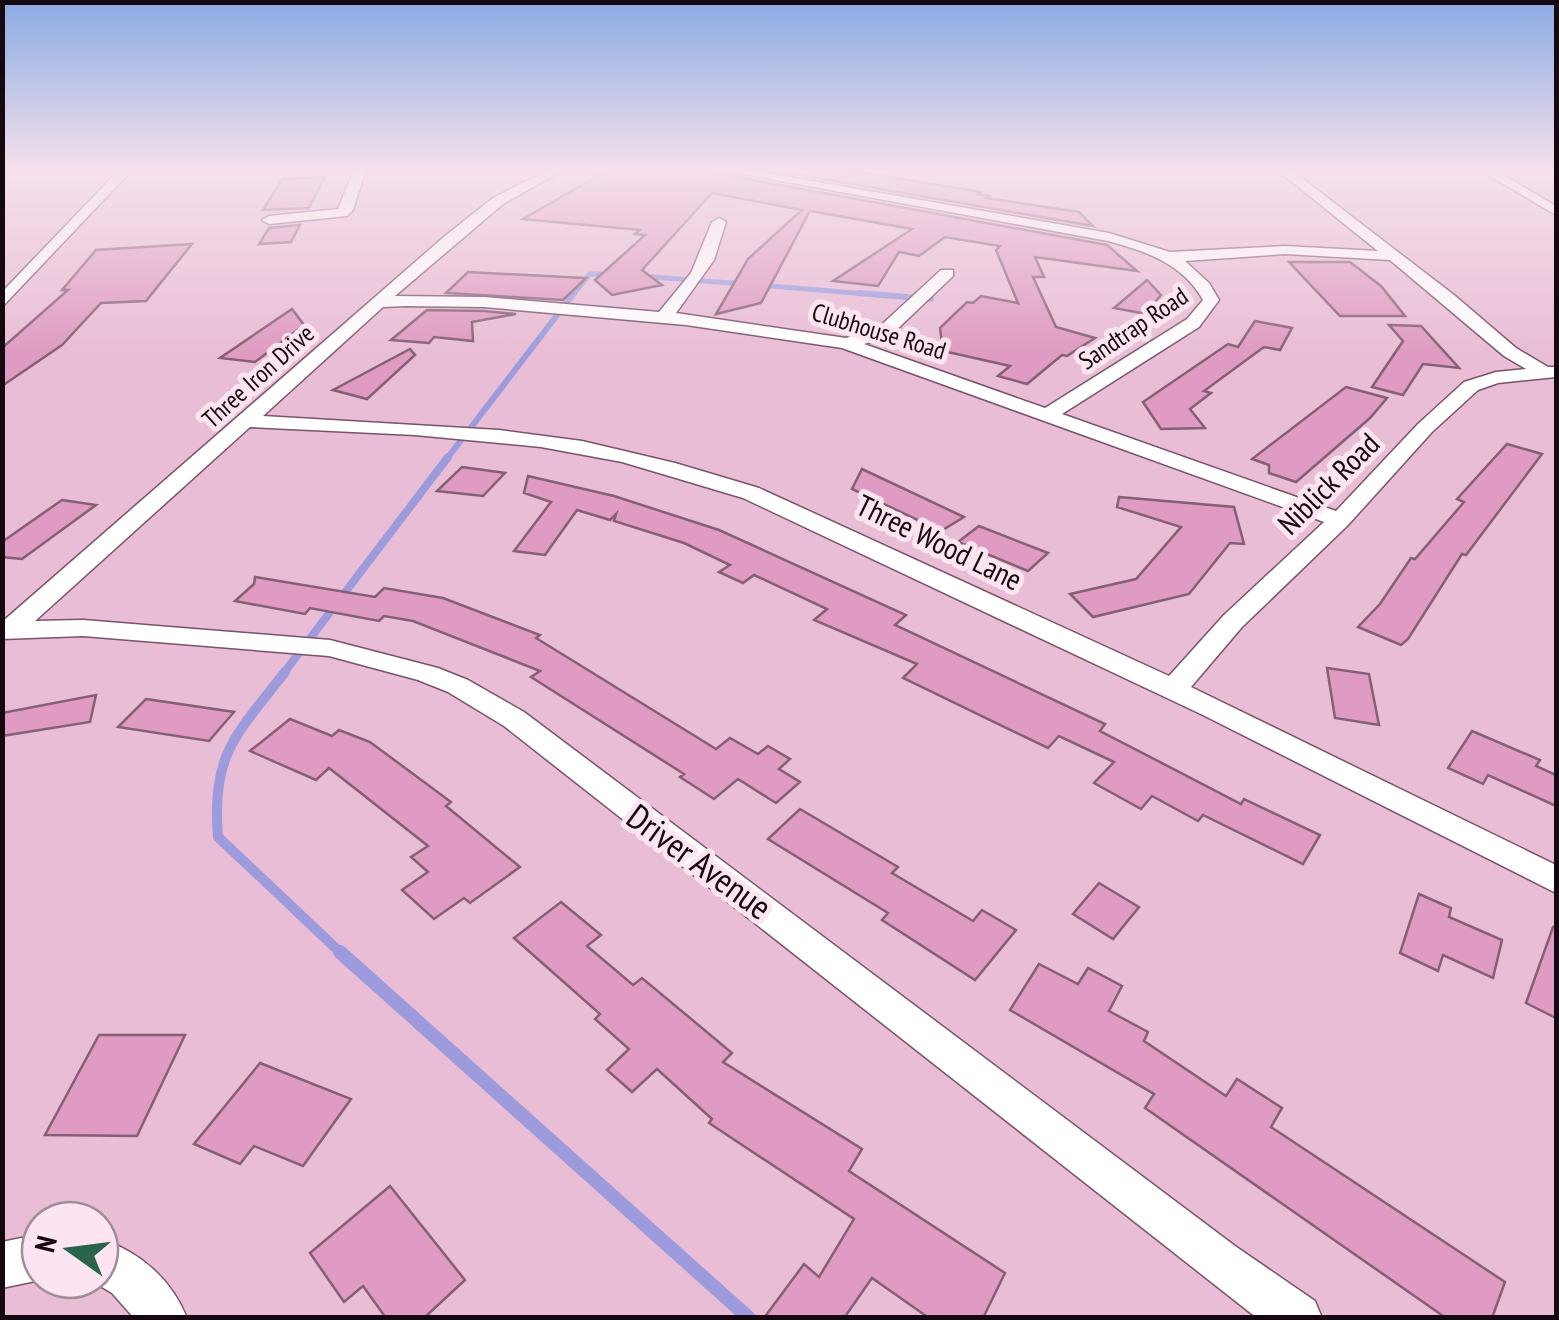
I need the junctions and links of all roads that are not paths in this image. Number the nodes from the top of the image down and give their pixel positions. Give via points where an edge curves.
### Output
1 (70, 231) edge
2 (463, 231) edge
3 (718, 231) edge
4 (1068, 231) edge
5 (1361, 231) edge
6 (1394, 256) junction
7 (1168, 257) junction
8 (946, 272) dead end
9 (2, 302) edge
10 (380, 302) junction
11 (664, 316) junction
12 (847, 344) junction
13 (1553, 375) edge
14 (1048, 415) junction
15 (247, 421) junction
16 (1340, 520) junction
17 (7, 633) edge
18 (1173, 690) junction
19 (1556, 880) edge
20 (120, 1268) edge
21 (162, 1318) edge
22 (1298, 1318) edge

1 - 9 street
2 - 10 street, Three Iron Drive
3 - 11 street via 690,286
4 - 7 street, Sandtrap Road
5 - 6 street
6 - 7 street via 1285,250
6 - 13 street via 1510,352
7 - 14 street, Sandtrap Road via 1206,287 1211,300 1205,311
8 - 12 street via 884,332
10 - 11 street, Clubhouse Road
10 - 15 street, Three Iron Drive
11 - 12 street, Clubhouse Road via 763,326
12 - 14 street, Clubhouse Road
13 - 16 street, Niblick Road via 1471,386
14 - 16 street, Clubhouse Road
15 - 17 street, Three Iron Drive
15 - 18 street, Three Wood Lane via 504,437 583,447 695,474 808,518
16 - 18 street, Niblick Road via 1233,621
17 - 22 street, Driver Avenue via 83,628 330,648 458,686 514,720
18 - 19 street, Three Wood Lane
20 - 21 street

